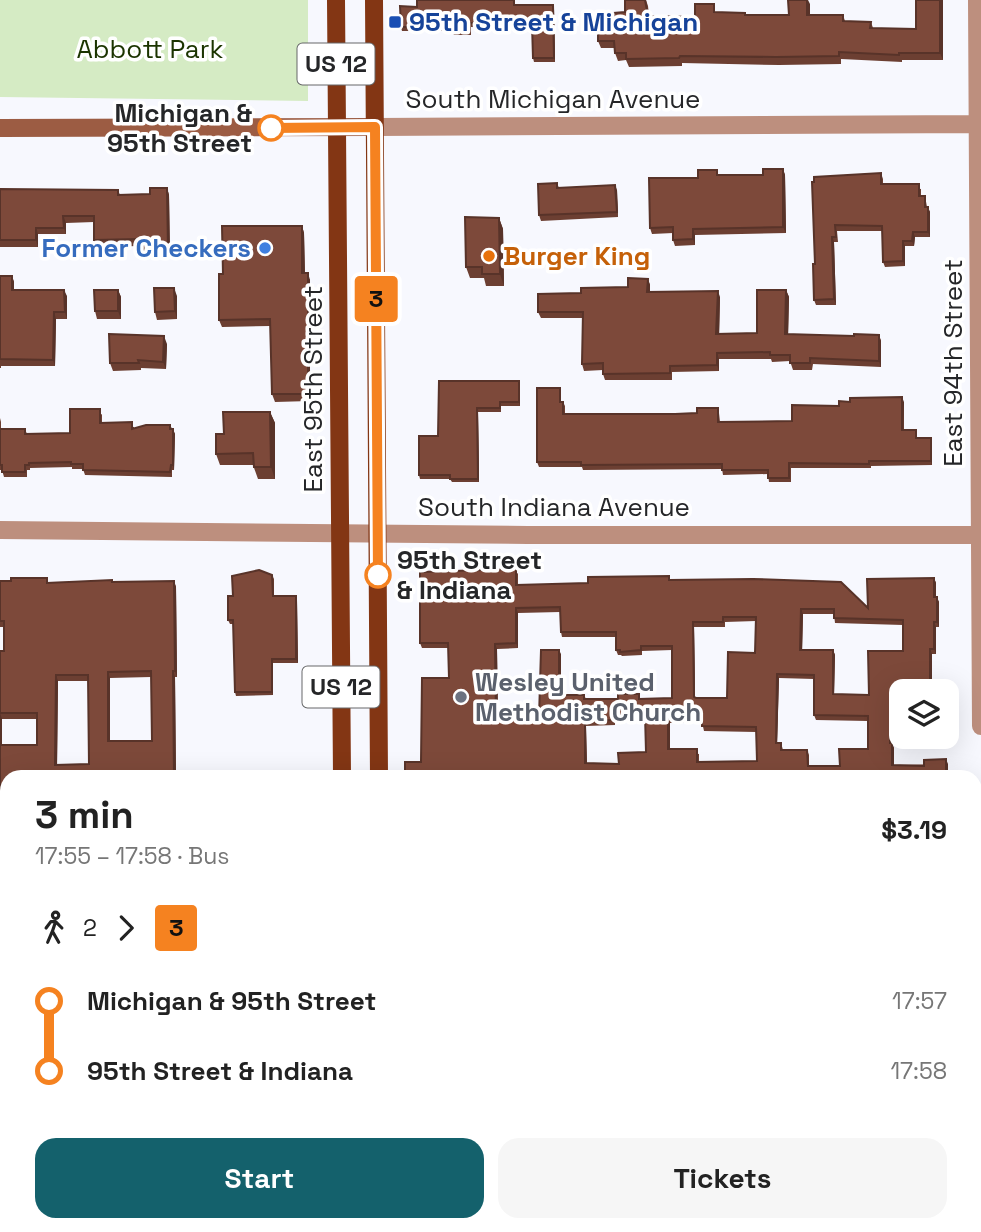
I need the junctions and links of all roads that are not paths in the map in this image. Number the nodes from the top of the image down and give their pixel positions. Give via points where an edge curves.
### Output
1 (336, 0) edge
2 (374, 0) edge
3 (977, 0) edge
4 (980, 124) edge
5 (337, 127) junction
6 (375, 127) junction
7 (0, 128) edge
8 (0, 530) edge
9 (340, 532) junction
10 (377, 532) junction
11 (981, 535) edge
12 (981, 726) edge
13 (342, 770) edge
14 (379, 770) edge

1 - 5 main road, East 95th Street / US 12
2 - 6 main road, US 12
3 - 4 street, East 94th Street
4 - 6 street, South Michigan Avenue
4 - 11 street, East 94th Street
5 - 6 main road, South Michigan Avenue
5 - 7 main road, South Michigan Avenue
5 - 9 main road, East 95th Street / US 12
6 - 10 main road, US 12
8 - 9 street, South Indiana Avenue
9 - 10 street, South Indiana Avenue
9 - 13 main road, East 95th Street / US 12
10 - 11 street, South Indiana Avenue
10 - 14 main road, US 12
11 - 12 street, East 94th Street

